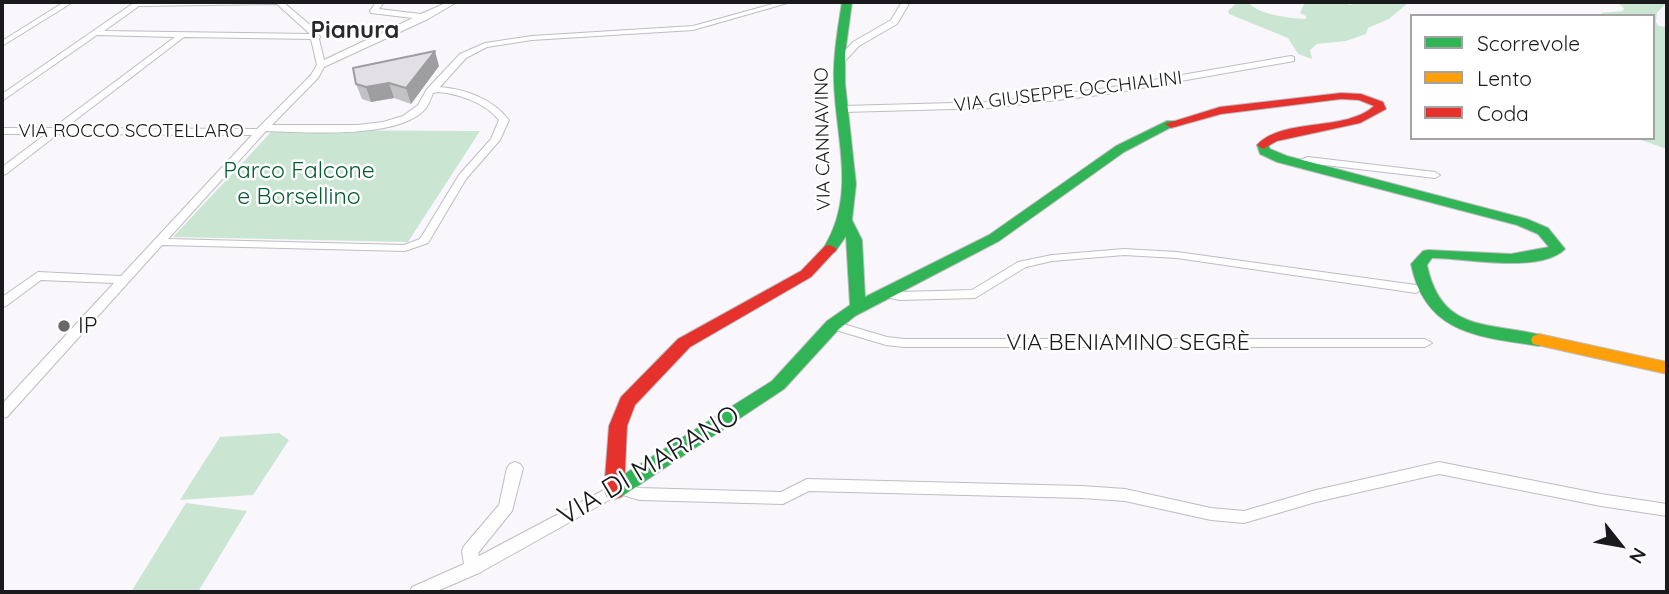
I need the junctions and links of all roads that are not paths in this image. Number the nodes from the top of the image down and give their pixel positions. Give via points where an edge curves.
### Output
1 (69, 2) edge
2 (277, 2) edge
3 (380, 2) edge
4 (453, 2) edge
5 (788, 2) edge
6 (847, 2) edge
7 (906, 2) edge
8 (138, 3) edge
9 (425, 17) junction
10 (96, 33) junction
11 (182, 35) junction
12 (316, 37) junction
13 (2, 44) edge
14 (1291, 59) dead end
15 (839, 62) junction
16 (321, 65) junction
17 (438, 91) junction
18 (2, 98) edge
19 (843, 109) junction
20 (262, 130) junction
21 (2, 131) edge
22 (57, 131) junction
23 (1297, 163) junction
24 (2, 172) edge
25 (1436, 175) dead end
26 (846, 222) junction
27 (160, 242) junction
28 (125, 280) junction
29 (1416, 289) dead end
30 (884, 293) junction
31 (2, 303) edge
32 (858, 307) junction
33 (832, 325) junction
34 (1426, 343) dead end
35 (1667, 368) edge
36 (2, 413) edge
37 (515, 468) dead end
38 (617, 489) junction
39 (1667, 510) edge
40 (473, 568) junction
41 (418, 592) edge

1 - 13 street
2 - 8 street
2 - 12 street
3 - 9 street via 374,11
4 - 9 street
5 - 17 street, VIA ROCCO SCOTELLARO via 693,28 485,45 463,56
6 - 15 street
7 - 15 street, VIA CANNAVINO via 894,22 856,44
8 - 10 street
9 - 16 street
10 - 11 street
10 - 18 street
11 - 12 street
11 - 22 street
12 - 16 street
14 - 19 street, VIA GIUSEPPE OCCHIALINI via 1119,89 976,106
15 - 19 street, VIA CANNAVINO
16 - 20 street
17 - 20 street, VIA ROCCO SCOTELLARO via 415,113 388,126
17 - 27 street via 470,96 499,113 504,123 424,241 409,248
19 - 26 street, VIA CANNAVINO via 849,178
20 - 22 street, VIA ROCCO SCOTELLARO
20 - 27 street
21 - 22 street, VIA ROCCO SCOTELLARO
22 - 24 street
23 - 25 street via 1308,160
23 - 30 street, VIA DI MARANO via 1264,151 1263,143 1356,120 1381,106 1365,97 1342,96 1178,121 1082,176 969,253
23 - 35 street via 1495,214 1553,238 1558,249 1550,255 1442,253 1424,257 1419,264 1423,290 1438,310 1450,317 1490,332
26 - 32 street, VIA CANNAVINO via 855,240
26 - 38 street, VIA CANNAVINO via 817,265 684,344 627,402 617,434
27 - 28 street
28 - 31 street via 38,276
28 - 36 street
29 - 30 street via 1177,255 1125,252 1022,264 975,294
30 - 32 street, VIA DI MARANO
32 - 33 street, VIA DI MARANO
33 - 34 street, VIA BENIAMINO SEGRÈ via 904,343
33 - 38 street, VIA DI MARANO via 778,385
37 - 40 street via 508,503 470,551
38 - 39 street via 639,494 783,498 807,485 1036,489 1125,495 1244,517 1439,468
38 - 40 street, VIA DI MARANO
40 - 41 street, VIA DI MARANO

